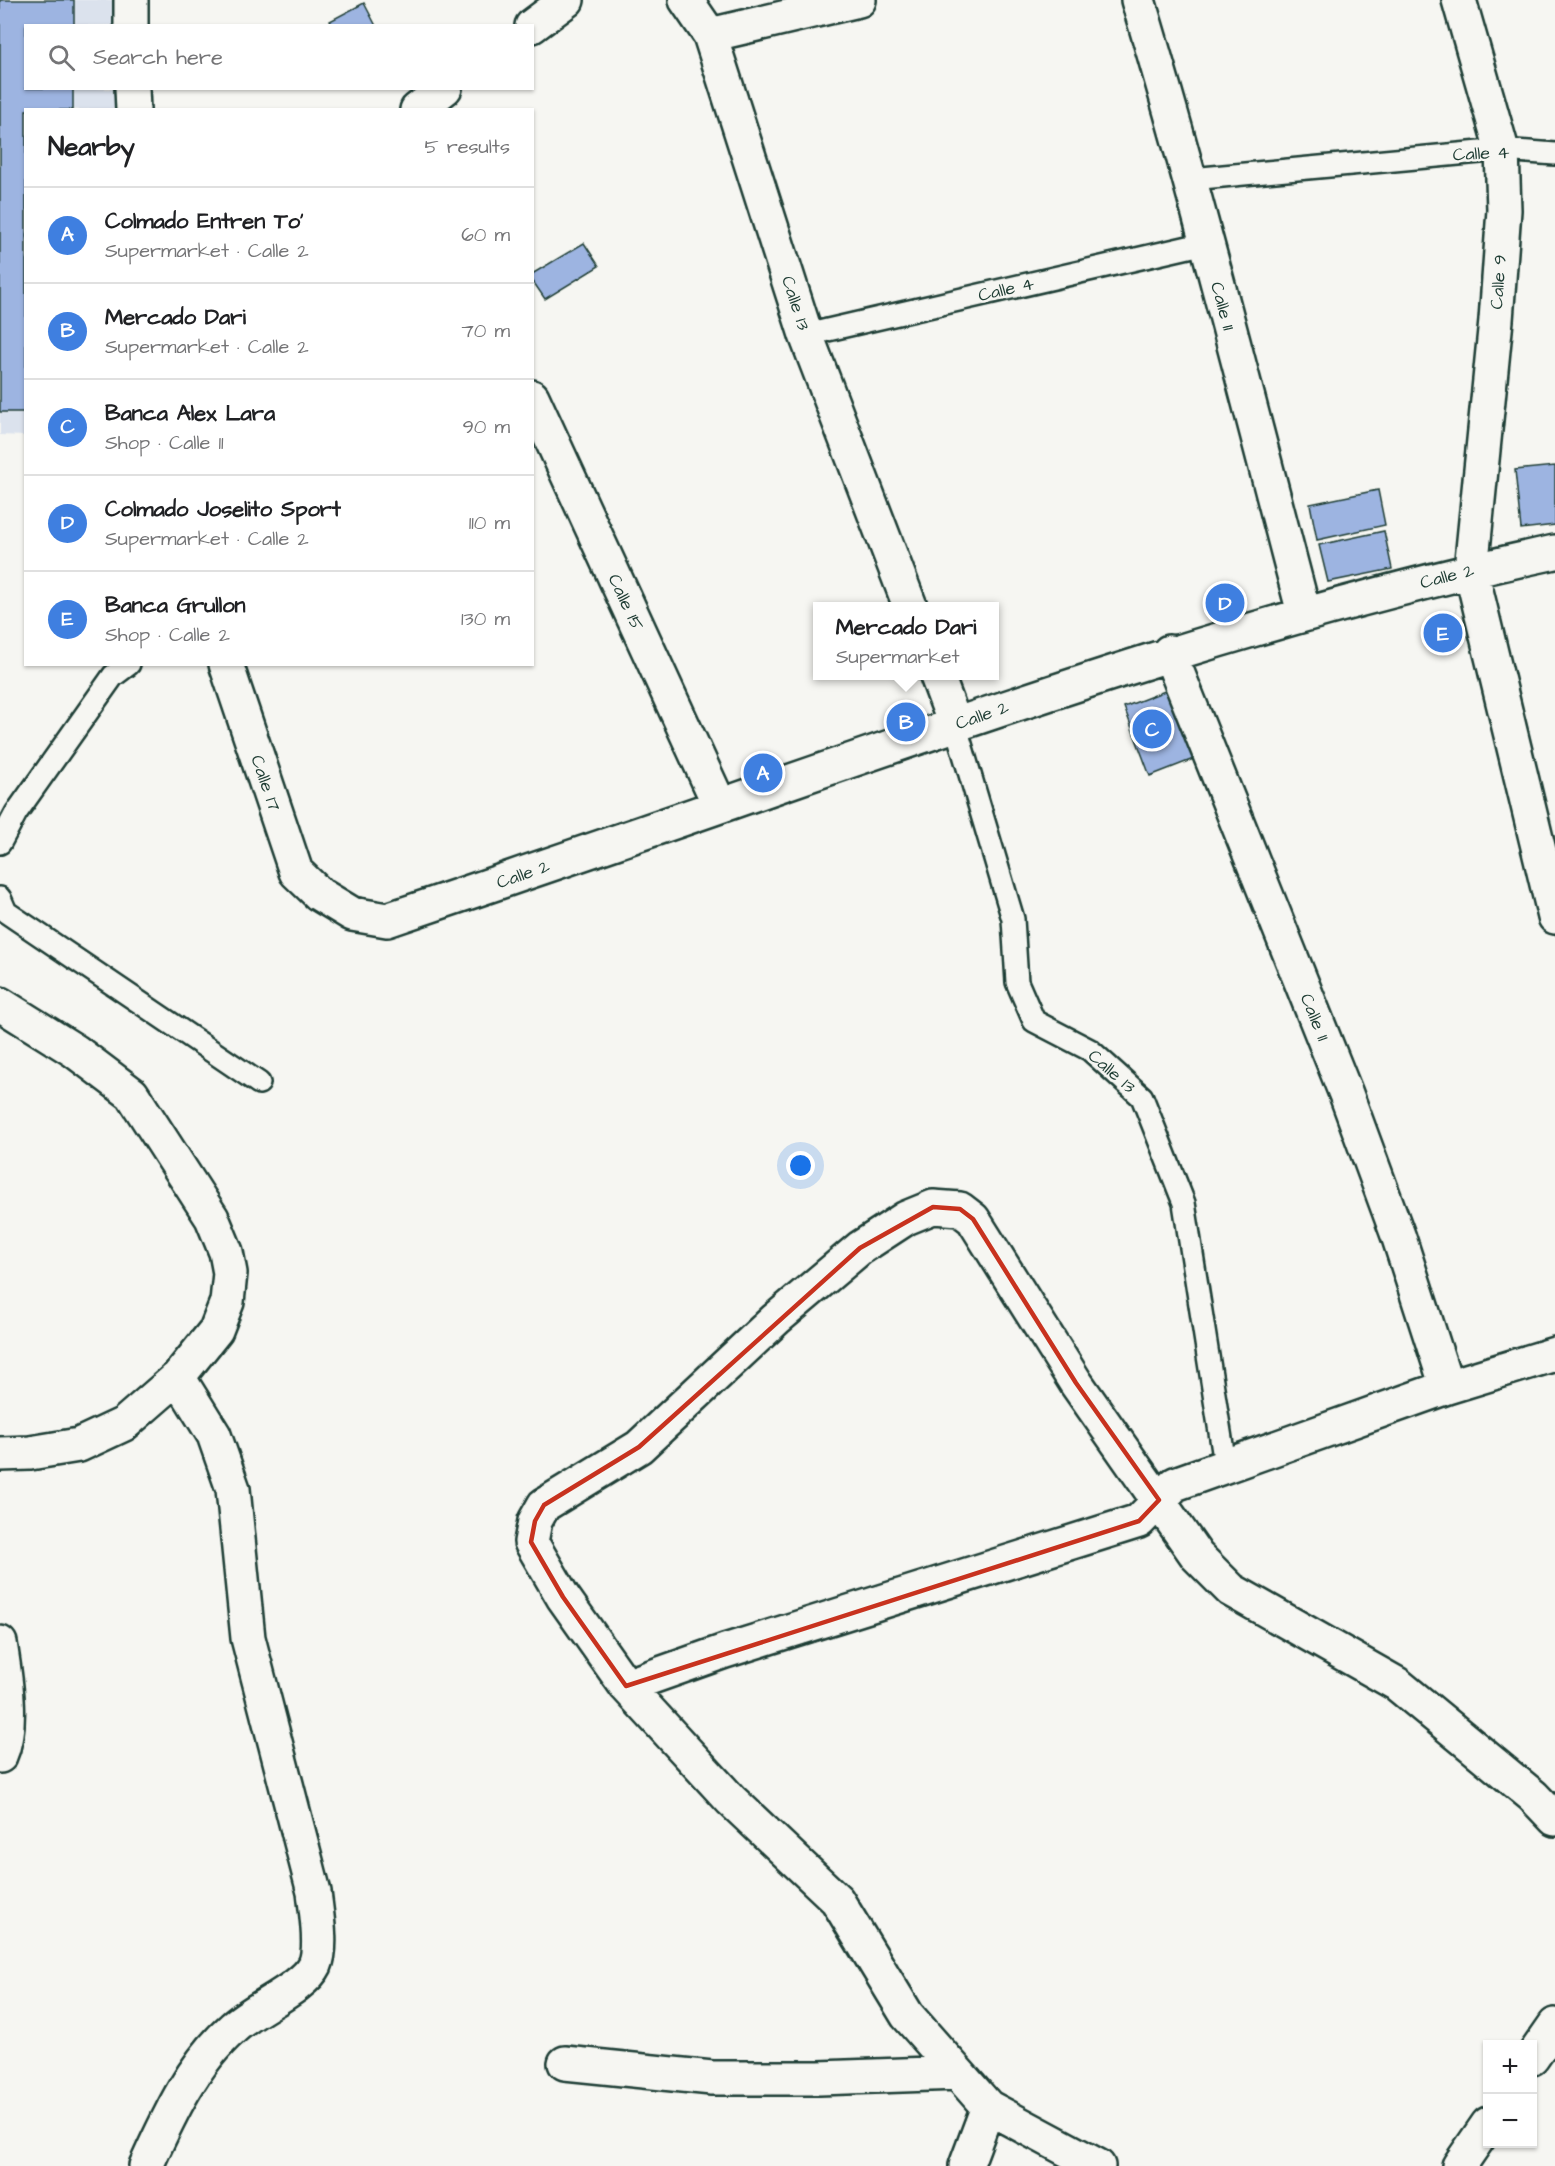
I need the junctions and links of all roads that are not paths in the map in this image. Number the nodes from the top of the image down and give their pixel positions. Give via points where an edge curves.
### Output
1 (131, 0) edge
2 (567, 0) edge
3 (686, 0) edge
4 (859, 0) edge
5 (1138, 0) edge
6 (1459, 0) edge
7 (131, 24) edge
8 (534, 25) edge
9 (710, 35) junction
10 (132, 90) edge
11 (443, 90) edge
12 (133, 108) edge
13 (420, 108) edge
14 (1502, 150) junction
15 (1555, 154) edge
16 (1191, 179) junction
17 (1206, 243) junction
18 (806, 335) junction
19 (534, 402) edge
20 (1555, 552) edge
21 (1471, 570) junction
22 (908, 602) edge
23 (1304, 613) junction
24 (1169, 652) junction
25 (126, 666) edge
26 (227, 666) edge
27 (939, 680) edge
28 (955, 724) junction
29 (720, 806) junction
30 (0, 843) edge
31 (319, 894) joint
32 (0, 898) edge
33 (1555, 917) edge
34 (0, 1004) edge
35 (259, 1083) dead end
36 (1555, 1354) edge
37 (178, 1377) junction
38 (1447, 1387) junction
39 (0, 1454) edge
40 (1225, 1464) junction
41 (1159, 1500) junction
42 (0, 1643) edge
43 (626, 1686) junction
44 (0, 1756) edge
45 (1555, 1819) edge
46 (1555, 2025) edge
47 (1537, 2052) edge
48 (565, 2063) dead end
49 (958, 2073) junction
50 (988, 2107) junction
51 (1483, 2131) edge
52 (146, 2166) edge
53 (966, 2166) edge
54 (1098, 2166) edge
55 (1459, 2166) edge

1 - 7 street
2 - 8 street
3 - 9 street, Calle 13
4 - 9 street
5 - 16 street, Calle 11
6 - 14 street, Calle 9
9 - 18 street, Calle 13
10 - 12 street
11 - 13 street
14 - 15 lane, Calle 4
14 - 16 lane, Calle 4
14 - 21 street, Calle 9 via 1504,210 1496,320
16 - 17 street, Calle 11
17 - 18 lane, Calle 4
17 - 23 street, Calle 11
18 - 22 street, Calle 13
19 - 29 street, Calle 15
20 - 21 street, Calle 2
21 - 23 street, Calle 2
21 - 33 street, Calle 9
23 - 24 street, Calle 2
24 - 28 street, Calle 2
24 - 38 street, Calle 11 via 1346,1094 1399,1238
25 - 30 lane via 113,676 16,813
26 - 31 street, Calle 17 via 296,872
27 - 28 street, Calle 13
28 - 29 street, Calle 2
28 - 40 lane, Calle 13 via 1013,919 1017,982 1034,1021 1090,1050 1142,1097 1184,1203
29 - 31 street, Calle 2 via 387,921 352,914
32 - 35 lane via 6,912
34 - 37 street via 75,1051 132,1094 212,1218 230,1273 227,1302 216,1330
36 - 38 street
37 - 39 street via 124,1425 78,1445
37 - 52 street via 214,1436 233,1489 248,1638 314,1892 318,1932 315,1964 302,1983 263,2004 207,2054 166,2122
38 - 40 street
40 - 41 street via 1175,1484
41 - 43 street via 1139,1521 724,1651
41 - 43 street via 1076,1383 973,1219 960,1209 933,1207 906,1218 860,1248 776,1319 639,1447 544,1505 535,1521 531,1542 562,1597
41 - 45 street via 1197,1557 1231,1590 1397,1684 1533,1796
42 - 44 street via 7,1693
43 - 49 street via 731,1800 837,1900 907,2015
46 - 47 street
48 - 49 street via 712,2078
49 - 50 street
50 - 53 street
50 - 54 street
51 - 55 street

